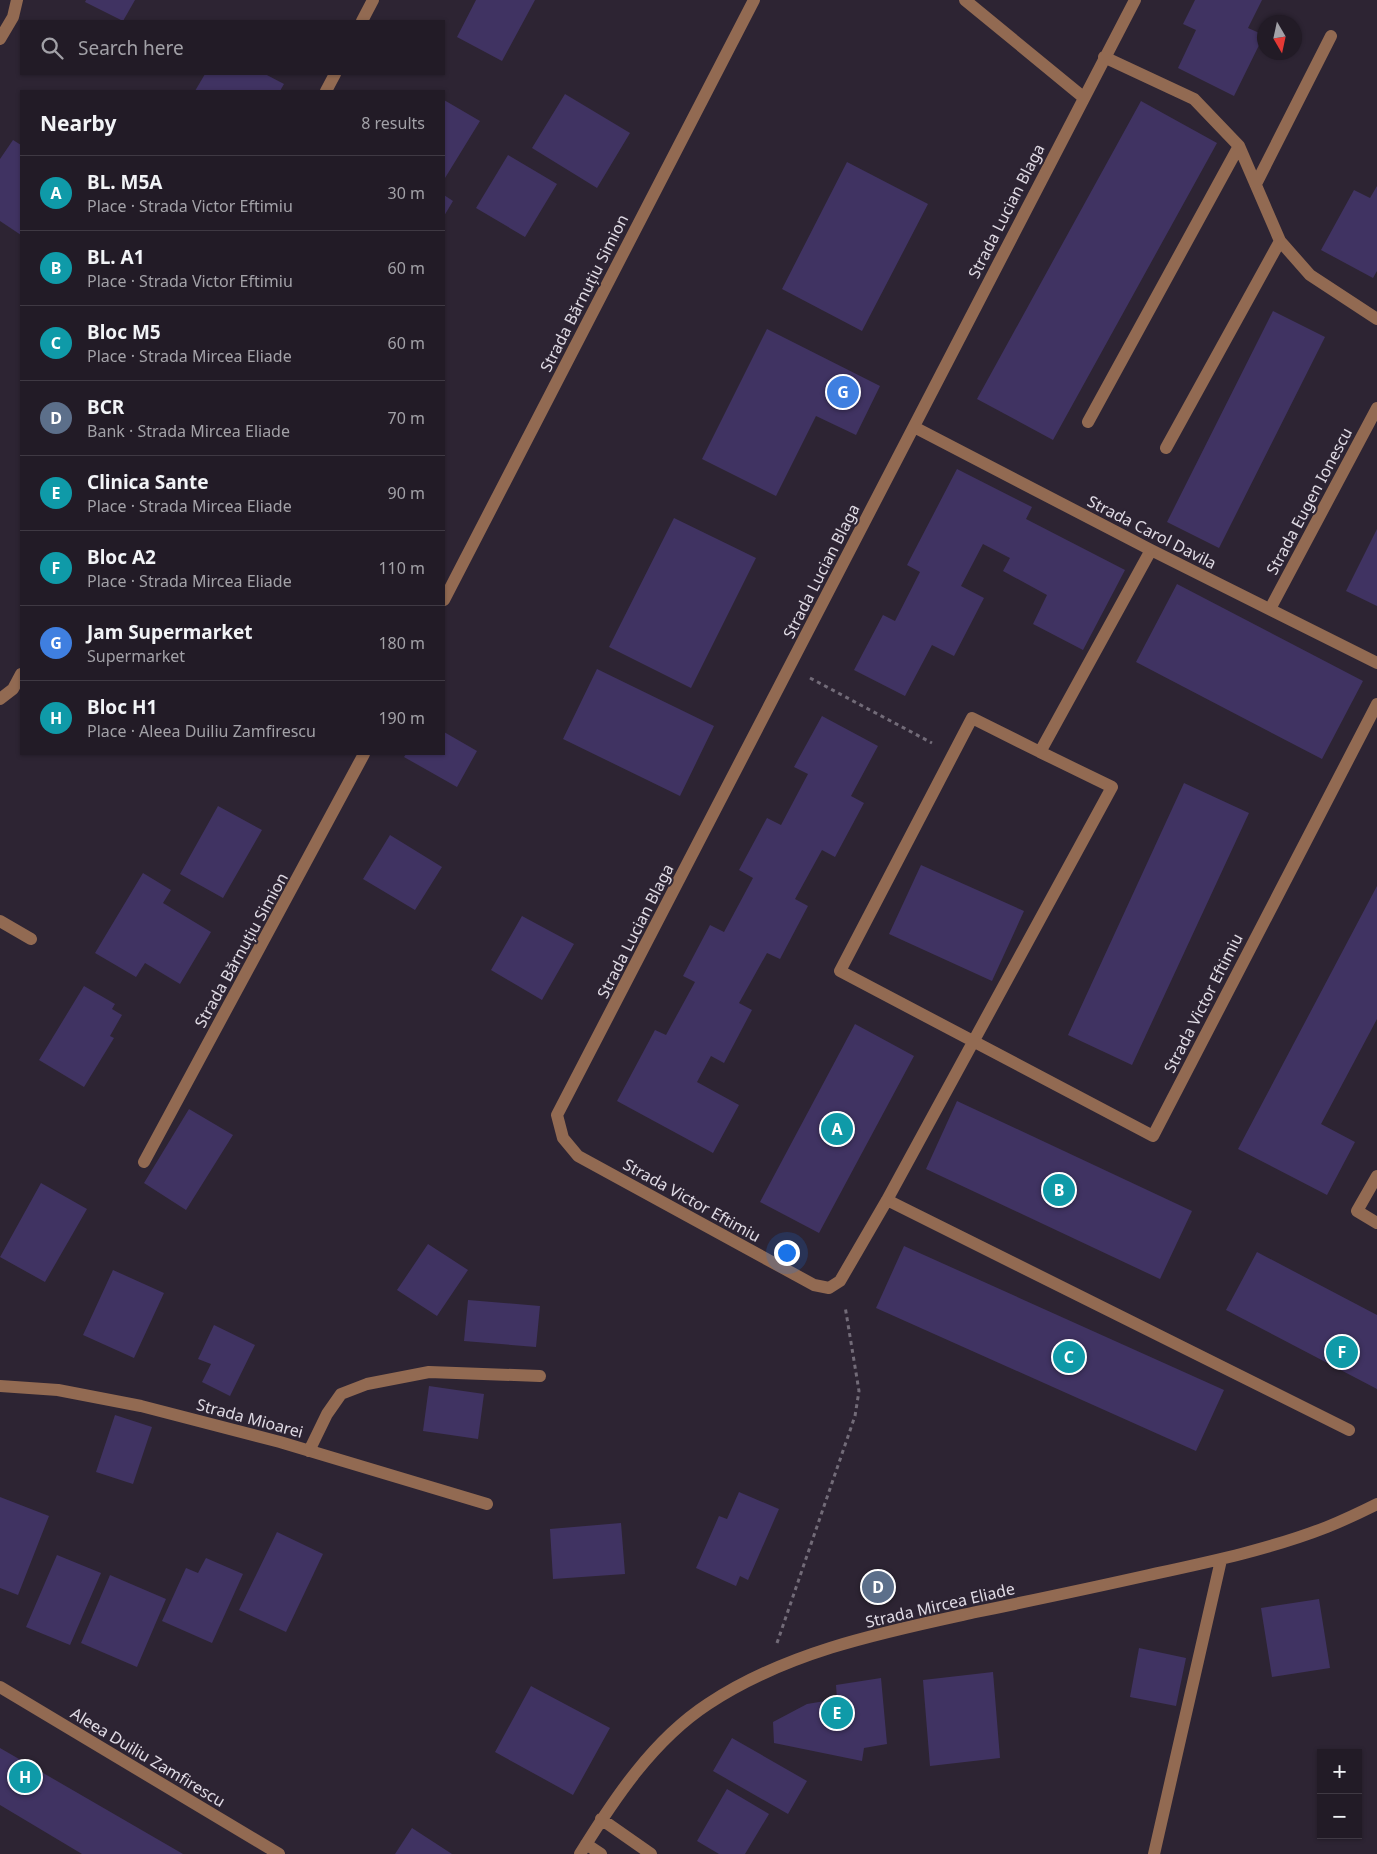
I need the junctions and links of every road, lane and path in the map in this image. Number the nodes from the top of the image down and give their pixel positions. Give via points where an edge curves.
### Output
1 (17, 0) edge
2 (373, 0) edge
3 (754, 0) edge
4 (965, 0) edge
5 (1134, 0) edge
6 (363, 20) edge
7 (1331, 36) dead end
8 (0, 39) edge
9 (1104, 57) junction
10 (334, 75) edge
11 (327, 90) edge
12 (1083, 97) junction
13 (1240, 146) junction
14 (1256, 182) junction
15 (1280, 240) junction
16 (1377, 319) edge
17 (1377, 408) edge
18 (1088, 422) dead end
19 (914, 427) junction
20 (1166, 448) dead end
21 (1151, 550) junction
22 (445, 598) edge
23 (1270, 609) junction
24 (1377, 663) edge
25 (790, 667) junction
26 (20, 676) edge
27 (0, 699) edge
28 (1377, 704) edge
29 (1040, 752) junction
30 (953, 754) junction
31 (363, 755) edge
32 (0, 921) edge
33 (31, 939) dead end
34 (973, 1040) junction
35 (578, 1156) joint
36 (144, 1162) dead end
37 (1377, 1176) edge
38 (887, 1200) junction
39 (1377, 1223) edge
40 (834, 1284) junction
41 (540, 1376) dead end
42 (0, 1386) edge
43 (1349, 1430) dead end
44 (309, 1451) junction
45 (487, 1504) dead end
46 (1377, 1504) edge
47 (1220, 1560) junction
48 (768, 1670) junction
49 (0, 1687) edge
50 (600, 1820) junction
51 (583, 1849) edge
52 (279, 1854) edge
53 (601, 1854) edge
54 (651, 1854) edge
55 (1154, 1854) edge

1 - 8 street via 13,17
2 - 6 street
3 - 22 street, Strada Bărnuțiu Simion
4 - 12 street
5 - 9 street, Strada Lucian Blaga
7 - 14 street
9 - 12 street, Strada Lucian Blaga
9 - 13 street via 1194,99
10 - 11 street
12 - 19 street, Strada Lucian Blaga
13 - 14 street
13 - 18 street
14 - 15 street
15 - 16 street via 1310,275
15 - 20 street
17 - 23 street, Strada Eugen Ionescu
19 - 21 street, Strada Carol Davila
19 - 25 street, Strada Lucian Blaga
21 - 23 street, Strada Carol Davila
21 - 29 street
23 - 24 street, Strada Carol Davila
25 - 30 path
25 - 35 street, Strada Lucian Blaga via 557,1115 563,1138
26 - 27 street via 13,689
28 - 34 street, Strada Victor Eftimiu via 1152,1136
29 - 30 street via 972,718
29 - 34 street via 1112,787
30 - 34 street via 840,971
31 - 36 street, Strada Bărnuțiu Simion
32 - 33 street
34 - 38 street
35 - 40 street, Strada Victor Eftimiu via 814,1285
37 - 39 street via 1358,1211
38 - 40 street
38 - 43 street
40 - 48 path via 859,1391 855,1416
41 - 44 street via 429,1372 367,1384 341,1394
42 - 44 street, Strada Mioarei via 58,1390 141,1406
44 - 45 street, Strada Mioarei
46 - 47 street, Strada Mircea Eliade via 1326,1527
47 - 48 street, Strada Mircea Eliade via 936,1621 809,1654
47 - 55 street
48 - 50 street, Strada Mircea Eliade via 707,1704 664,1740
49 - 52 street, Aleea Duiliu Zamfirescu
50 - 51 street, Strada Mircea Eliade
50 - 54 street
51 - 53 street

